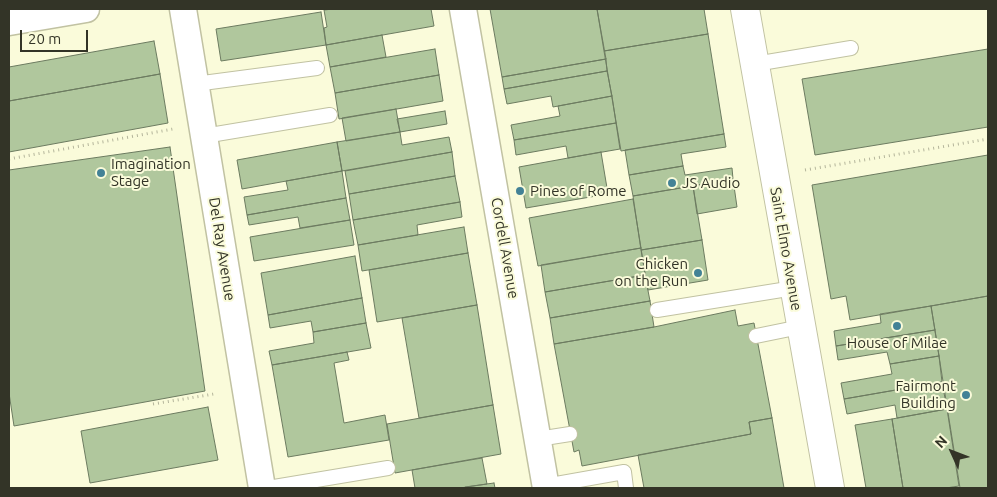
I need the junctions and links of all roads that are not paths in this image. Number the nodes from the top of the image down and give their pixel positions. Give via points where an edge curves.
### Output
1 (86, 9) edge
2 (183, 9) edge
3 (463, 9) edge
4 (745, 9) edge
5 (9, 22) edge
6 (851, 48) dead end
7 (755, 64) junction
8 (317, 68) dead end
9 (195, 84) junction
10 (330, 115) dead end
11 (204, 136) junction
12 (794, 288) junction
13 (657, 310) dead end
14 (800, 327) junction
15 (756, 336) dead end
16 (570, 434) dead end
17 (538, 439) junction
18 (388, 468) dead end
19 (545, 487) edge
20 (262, 488) edge
21 (268, 488) edge
22 (626, 488) edge
23 (830, 488) edge

1 - 5 street
2 - 9 street, Del Ray Avenue
3 - 17 street, Cordell Avenue
4 - 7 street, Saint Elmo Avenue
6 - 7 lane
7 - 12 street, Saint Elmo Avenue
8 - 9 lane
9 - 11 street, Del Ray Avenue
10 - 11 lane
11 - 20 street, Del Ray Avenue
12 - 13 lane
12 - 14 street, Saint Elmo Avenue
14 - 15 lane
14 - 23 street, Saint Elmo Avenue
16 - 17 lane
17 - 19 street, Cordell Avenue
18 - 21 lane
19 - 22 lane via 624,472

